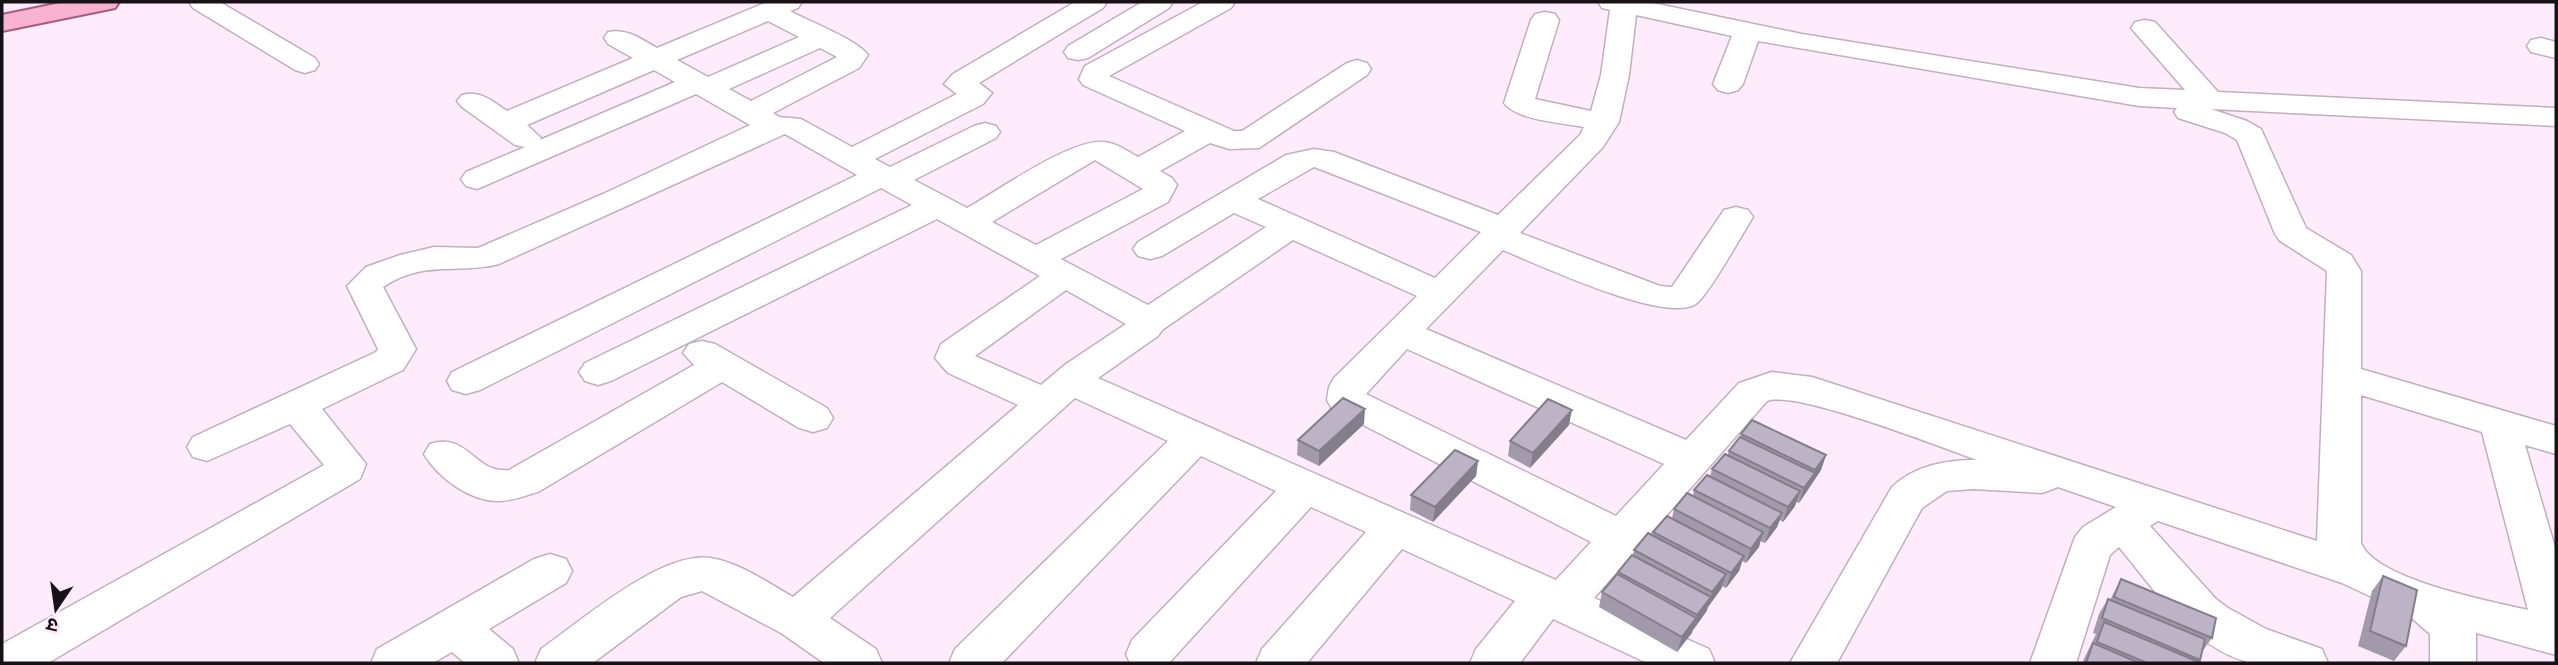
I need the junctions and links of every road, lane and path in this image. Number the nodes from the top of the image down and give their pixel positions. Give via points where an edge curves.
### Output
1 (105, 2) edge
2 (202, 2) edge
3 (1094, 2) edge
4 (1160, 2) edge
5 (1222, 2) edge
6 (1618, 3) edge
7 (779, 6) edge
8 (1545, 20) dead end
9 (2, 23) edge
10 (2145, 29) dead end
11 (1748, 31) junction
12 (823, 37) junction
13 (618, 38) dead end
14 (1078, 52) dead end
15 (656, 59) junction
16 (305, 64) dead end
17 (1357, 69) dead end
18 (1728, 84) dead end
19 (702, 86) junction
20 (2139, 97) junction
21 (2209, 100) junction
22 (472, 101) dead end
23 (2556, 117) edge
24 (762, 119) junction
25 (1604, 122) junction
26 (505, 123) junction
27 (1208, 131) junction
28 (985, 132) dead end
29 (544, 150) junction
30 (1139, 170) junction
31 (874, 171) junction
32 (477, 179) dead end
33 (1233, 200) junction
34 (952, 214) junction
35 (1736, 217) dead end
36 (1291, 226) junction
37 (1502, 233) junction
38 (1150, 249) dead end
39 (1050, 267) junction
40 (1441, 294) junction
41 (1147, 323) junction
42 (1402, 333) junction
43 (672, 335) junction
44 (722, 365) junction
45 (597, 372) dead end
46 (1079, 373) junction
47 (2342, 376) junction
48 (466, 381) dead end
49 (1046, 402) junction
50 (297, 406) junction
51 (813, 418) dead end
52 (2499, 422) junction
53 (1196, 437) junction
54 (2556, 440) edge
55 (207, 447) dead end
56 (444, 454) dead end
57 (1691, 459) junction
58 (2079, 479) junction
59 (1305, 486) junction
60 (2138, 513) junction
61 (1396, 527) junction
62 (1620, 537) junction
63 (550, 571) dead end
64 (2357, 571) junction
65 (1554, 599) junction
66 (2422, 601) junction
67 (797, 620) junction
68 (456, 627) junction
69 (2556, 629) edge
70 (2556, 636) edge
71 (1149, 654) dead end
72 (2257, 654) edge
73 (8, 663) edge
74 (394, 663) edge
75 (496, 663) edge
76 (558, 663) edge
77 (859, 663) edge
78 (972, 663) edge
79 (1279, 663) edge
80 (1493, 663) edge
81 (1692, 663) edge
82 (1813, 663) edge
83 (2053, 663) edge
84 (2305, 663) edge
85 (2453, 663) edge

1 - 9 main road
2 - 16 street
3 - 31 street via 963,79 959,84 974,89 974,98
4 - 14 street
5 - 27 street via 1092,76
6 - 11 street
6 - 25 street
7 - 12 street
7 - 15 street
8 - 25 street via 1519,103
10 - 21 street
11 - 18 street
11 - 20 street
12 - 19 street
12 - 24 street via 850,51 853,58
13 - 15 street
15 - 19 street
15 - 26 street
17 - 27 street via 1248,141 1234,142
19 - 24 street
19 - 29 street
20 - 21 street
20 - 47 street via 2250,135 2292,234 2339,262 2344,271
21 - 23 street
22 - 26 street
24 - 31 street via 790,125
24 - 50 street via 615,201 486,257 429,258 370,279 365,286 397,349 396,356
25 - 37 street via 1577,158
26 - 29 street
27 - 30 street
28 - 31 street
29 - 32 street
30 - 34 street via 1106,151 1089,151
30 - 39 street via 1161,185 1157,195
31 - 34 street
31 - 48 street
33 - 36 street
33 - 37 street via 1297,162 1323,159
33 - 38 street
34 - 39 street
34 - 43 street
35 - 37 street via 1686,294 1678,299 1654,296
36 - 40 street
36 - 41 street
37 - 40 street
39 - 41 street
39 - 49 street via 954,353 961,364
40 - 42 street
41 - 46 street
42 - 57 street
42 - 62 street via 1348,387 1346,400
43 - 44 street
43 - 45 street
44 - 51 street
44 - 56 street via 508,486 485,486
46 - 49 street
46 - 53 street via 1075,380 1080,385
47 - 52 street
47 - 64 street via 2339,543
49 - 67 street
50 - 55 street
50 - 73 street via 346,464 340,475
52 - 54 street
52 - 69 street
53 - 59 street
53 - 78 street
57 - 58 street via 1754,391 1772,384 1812,390
57 - 62 street
58 - 60 street
58 - 82 street via 1959,476 1934,479 1918,487 1907,498
59 - 61 street
59 - 71 street
60 - 64 street
60 - 72 street via 2200,612
60 - 83 street via 2090,549
61 - 65 street
61 - 79 street
62 - 65 street
63 - 68 street
64 - 66 street
65 - 80 street
65 - 81 street
66 - 70 street
66 - 85 street via 2442,616 2453,633
67 - 76 street via 716,576 684,576
67 - 77 street
68 - 74 street
68 - 75 street
72 - 84 street

